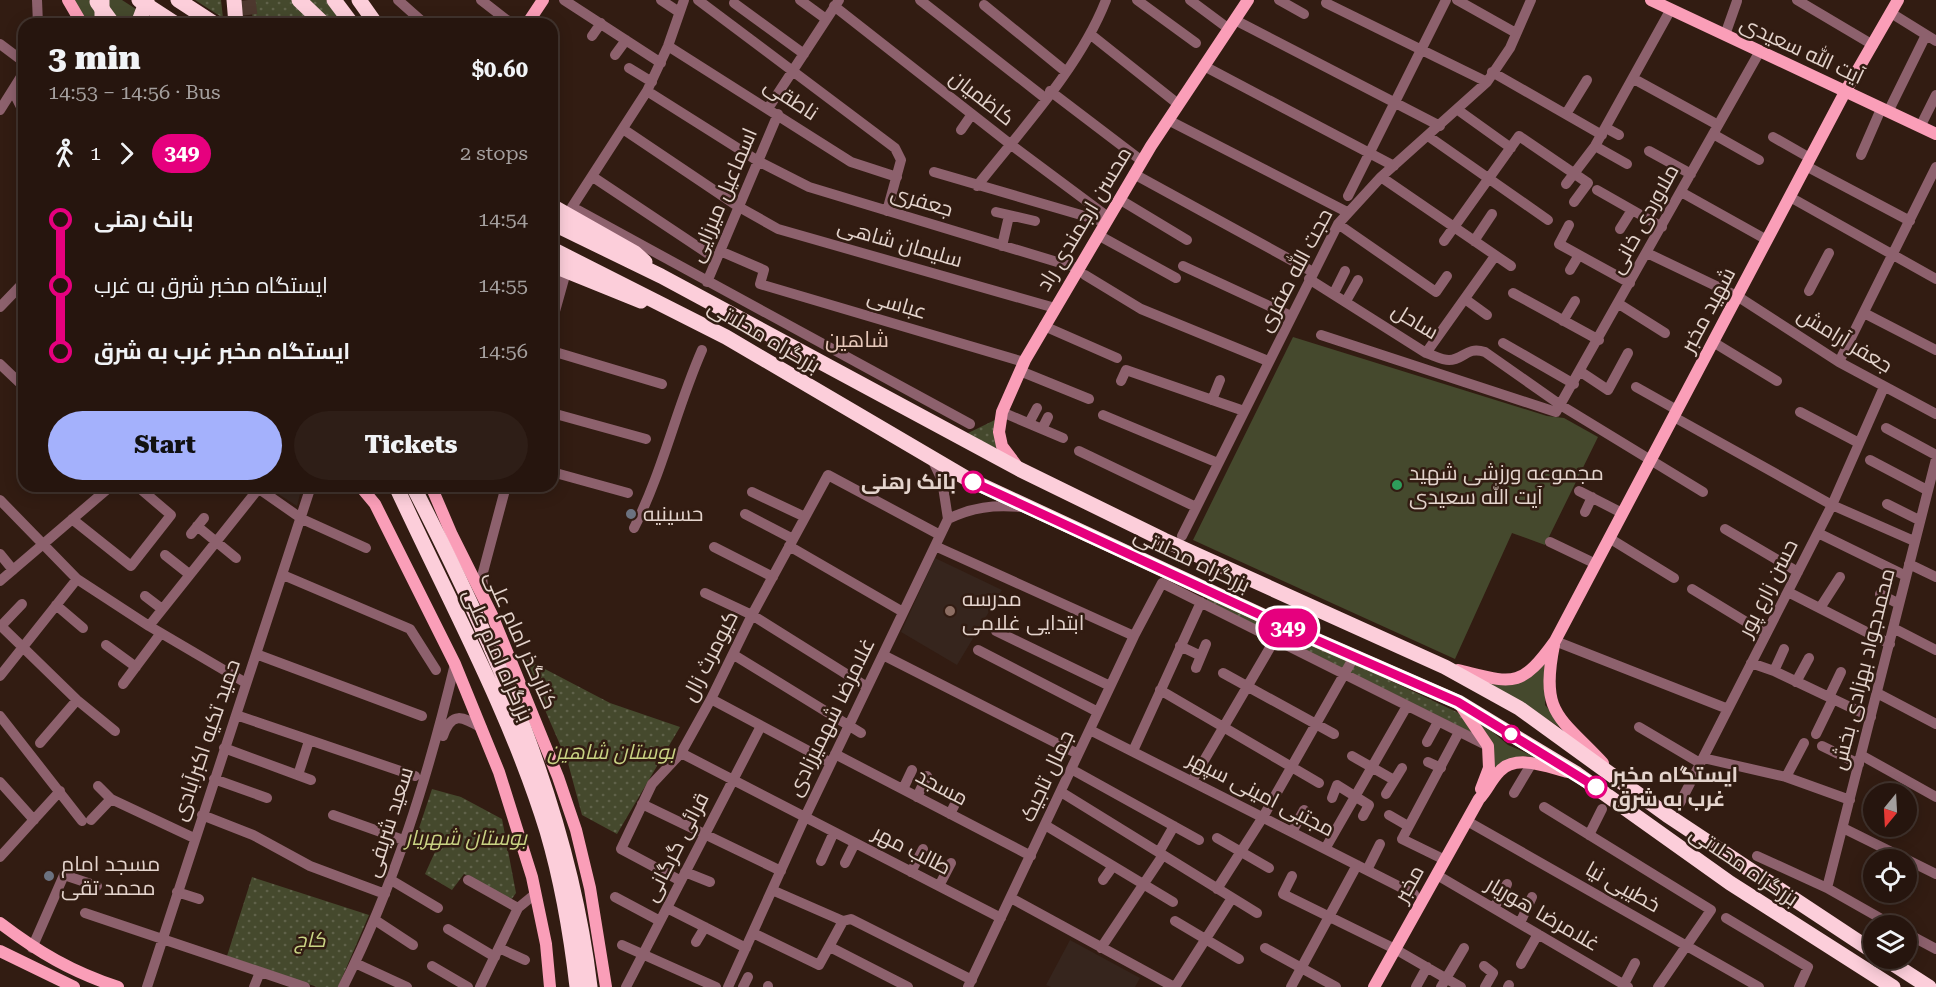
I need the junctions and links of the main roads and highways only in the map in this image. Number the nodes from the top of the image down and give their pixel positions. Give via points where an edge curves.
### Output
1 (69, 0) edge
2 (96, 0) edge
3 (102, 0) edge
4 (139, 0) edge
5 (147, 0) edge
6 (178, 0) edge
7 (234, 0) edge
8 (299, 0) edge
9 (334, 0) edge
10 (359, 0) edge
11 (372, 0) edge
12 (543, 0) edge
13 (1651, 0) edge
14 (1898, 0) edge
15 (1246, 1) edge
16 (79, 18) edge
17 (106, 18) edge
18 (107, 18) edge
19 (140, 18) edge
20 (167, 18) edge
21 (206, 18) edge
22 (236, 18) edge
23 (318, 18) edge
24 (348, 18) edge
25 (372, 18) edge
26 (383, 18) edge
27 (531, 18) edge
28 (1845, 92) junction
29 (1936, 134) edge
30 (561, 208) edge
31 (558, 227) edge
32 (558, 252) edge
33 (558, 275) edge
34 (661, 276) junction
35 (680, 312) junction
36 (1019, 469) junction
37 (365, 492) edge
38 (370, 492) edge
39 (399, 492) edge
40 (416, 492) edge
41 (434, 492) edge
42 (375, 504) junction
43 (1555, 641) junction
44 (1445, 667) junction
45 (1458, 702) junction
46 (1577, 774) junction
47 (1613, 774) junction
48 (1479, 799) junction
49 (0, 923) edge
50 (1863, 945) edge
51 (0, 951) edge
52 (1901, 969) edge
53 (49, 977) junction
54 (67, 987) edge
55 (74, 987) edge
56 (118, 987) edge
57 (550, 987) edge
58 (577, 987) edge
59 (590, 987) edge
60 (606, 987) edge
61 (1374, 987) edge
62 (1893, 987) edge
63 (1929, 987) edge

1 - 16 main road
2 - 17 highway
3 - 18 highway, bridge
4 - 20 highway, bridge
5 - 19 highway
6 - 21 highway
7 - 22 highway
8 - 23 highway
9 - 24 highway
10 - 25 highway
11 - 26 highway
12 - 27 main road
13 - 28 main road, آیت الله سعیدی
14 - 28 main road, شهید مخبر
15 - 36 main road, محسن ارجمندی راد via 1134,174 1081,272 1054,308 1022,366 1002,412 999,432 1002,446
28 - 29 main road, آیت الله سعیدی
28 - 43 main road, شهید مخبر
30 - 34 highway via 634,253
31 - 34 highway, بزرگراه محلاتی
32 - 35 highway, بزرگراه محلاتی
33 - 35 highway
34 - 36 highway, بزرگراه محلاتی
35 - 45 highway, بزرگراه محلاتی via 966,478 1279,632 1354,657
36 - 44 highway, بزرگراه محلاتی via 1164,540
37 - 42 main road
38 - 42 main road
39 - 58 highway, بزرگراه امام علی via 511,735 546,831 566,913
40 - 59 highway via 454,564 509,686 561,837 576,897
41 - 60 main road, کنارگذر امام علی via 484,600 576,830
42 - 57 main road via 455,664 482,728 516,822 536,894
43 - 44 main road via 1536,669 1518,678 1495,679
43 - 47 main road via 1549,670 1551,703 1557,715
44 - 47 highway, بزرگراه محلاتی via 1519,708
45 - 46 highway, بزرگراه محلاتی
45 - 48 main road via 1488,746 1489,768
46 - 48 main road via 1516,762 1504,766
46 - 62 highway, بزرگراه محلاتی via 1730,883
47 - 50 highway, بزرگراه محلاتی via 1667,815
48 - 61 main road, مخبر
49 - 56 main road via 53,961
51 - 53 main road
52 - 63 highway
53 - 54 main road
53 - 55 main road

